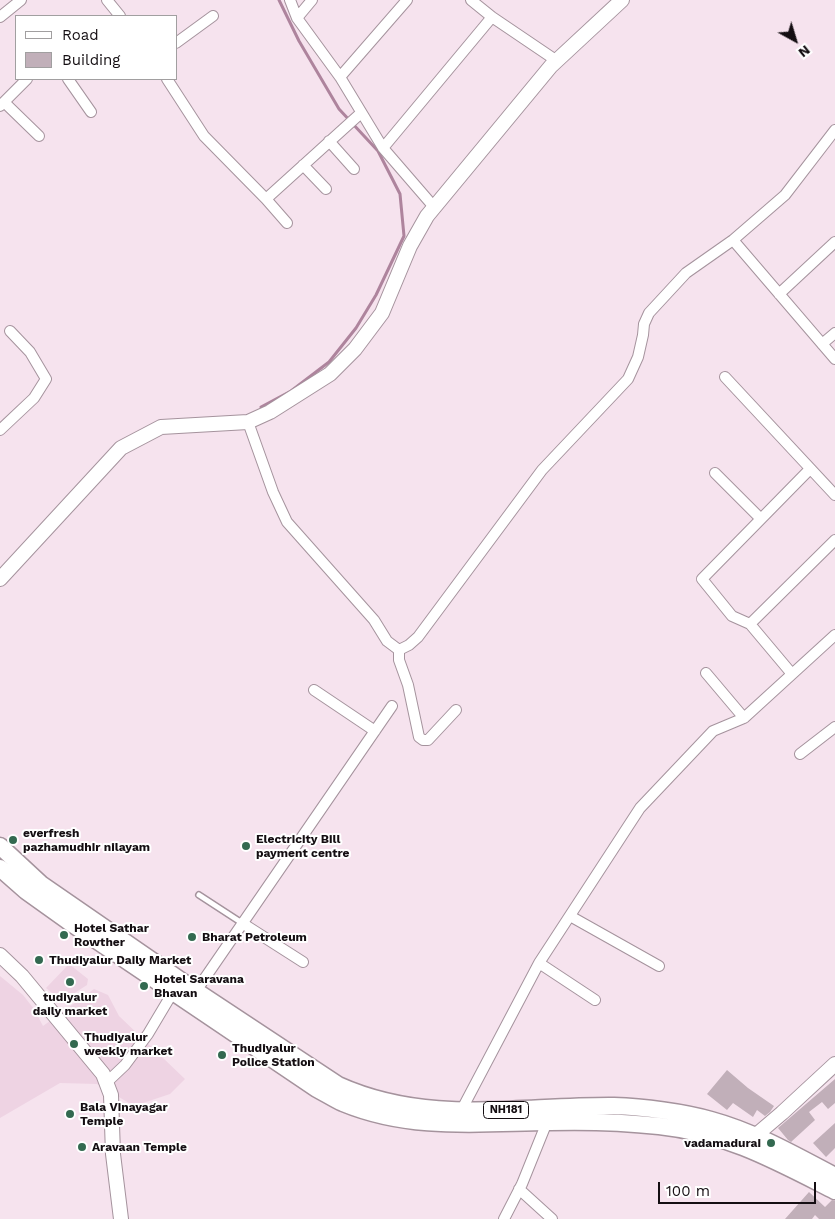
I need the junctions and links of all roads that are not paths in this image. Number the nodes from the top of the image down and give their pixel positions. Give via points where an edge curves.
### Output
1 (21, 0) edge
2 (107, 0) edge
3 (290, 0) edge
4 (312, 0) edge
5 (407, 0) edge
6 (471, 0) edge
7 (622, 0) edge
8 (119, 15) edge
9 (213, 16) dead end
10 (0, 17) edge
11 (492, 17) junction
12 (297, 18) junction
13 (178, 42) edge
14 (557, 61) junction
15 (340, 77) junction
16 (26, 80) edge
17 (69, 80) edge
18 (167, 80) edge
19 (2, 104) edge
20 (91, 112) dead end
21 (354, 119) junction
22 (835, 130) edge
23 (39, 136) dead end
24 (329, 142) junction
25 (383, 148) junction
26 (303, 165) junction
27 (354, 169) dead end
28 (326, 189) dead end
29 (266, 199) junction
30 (434, 207) junction
31 (287, 223) dead end
32 (733, 240) junction
33 (835, 242) edge
34 (779, 294) junction
35 (10, 331) dead end
36 (835, 333) edge
37 (822, 344) junction
38 (835, 360) edge
39 (725, 377) dead end
40 (248, 422) junction
41 (0, 430) edge
42 (810, 468) junction
43 (715, 473) dead end
44 (835, 495) edge
45 (761, 519) junction
46 (835, 540) edge
47 (0, 579) edge
48 (750, 624) junction
49 (835, 635) edge
50 (399, 650) junction
51 (706, 673) dead end
52 (792, 674) junction
53 (314, 690) dead end
54 (392, 706) dead end
55 (456, 710) dead end
56 (744, 718) junction
57 (835, 727) edge
58 (375, 732) junction
59 (800, 754) dead end
60 (0, 846) edge
61 (0, 868) edge
62 (199, 895) dead end
63 (570, 916) junction
64 (242, 923) junction
65 (0, 955) edge
66 (303, 962) dead end
67 (540, 963) junction
68 (659, 966) dead end
69 (196, 991) junction
70 (173, 992) junction
71 (595, 1000) dead end
72 (835, 1064) edge
73 (106, 1082) junction
74 (461, 1111) junction
75 (547, 1122) junction
76 (752, 1142) junction
77 (835, 1176) edge
78 (520, 1189) junction
79 (835, 1191) edge
80 (121, 1219) edge
81 (504, 1219) edge
82 (552, 1219) edge

1 - 10 street
2 - 8 street
3 - 12 street
4 - 12 street
5 - 15 street
6 - 11 street
7 - 14 main road
9 - 13 street
11 - 14 street
11 - 25 street
12 - 15 street
14 - 30 main road
15 - 21 street
16 - 19 street
17 - 20 street
18 - 29 street via 204,136
19 - 23 street
21 - 24 street
21 - 25 street
22 - 32 street via 785,195
24 - 26 street
24 - 27 street
25 - 30 street
26 - 28 street
26 - 29 street
29 - 31 street
30 - 40 main road via 410,246 382,313 355,349 330,374 302,394
32 - 34 street
32 - 50 street via 686,273 649,313 638,357 628,379 542,470 418,637
33 - 34 street
34 - 37 street
35 - 41 street via 30,352 46,379 34,398
36 - 37 street
37 - 38 street
39 - 42 street
40 - 47 main road via 161,427 121,448
40 - 50 street via 272,492 288,522 374,620 386,641
42 - 44 street
42 - 45 street
43 - 45 street
45 - 48 street via 702,579 732,616
46 - 48 street
48 - 52 street
49 - 52 street
50 - 55 street via 398,660 408,685 419,737 428,740
51 - 56 street
52 - 56 street
53 - 58 street
54 - 58 street
56 - 63 street via 713,731 640,808
57 - 59 street
58 - 64 street
60 - 69 highway, NH181 via 41,884
61 - 70 highway, NH181 via 26,891
62 - 64 lane
63 - 67 street
63 - 68 street
64 - 66 street
64 - 69 street
65 - 73 main road via 22,976 98,1067
67 - 71 street
67 - 74 street
69 - 74 highway, NH181 via 338,1086 383,1102
70 - 73 street via 125,1065
70 - 75 highway, NH181 via 343,1103 404,1121 443,1125
72 - 76 main road
73 - 80 main road via 110,1094
74 - 76 highway, NH181 via 615,1106 658,1110 710,1119
75 - 76 highway, NH181 via 602,1121 660,1126
75 - 78 street
76 - 77 highway, NH181
76 - 79 highway, NH181
78 - 81 street
78 - 82 street

